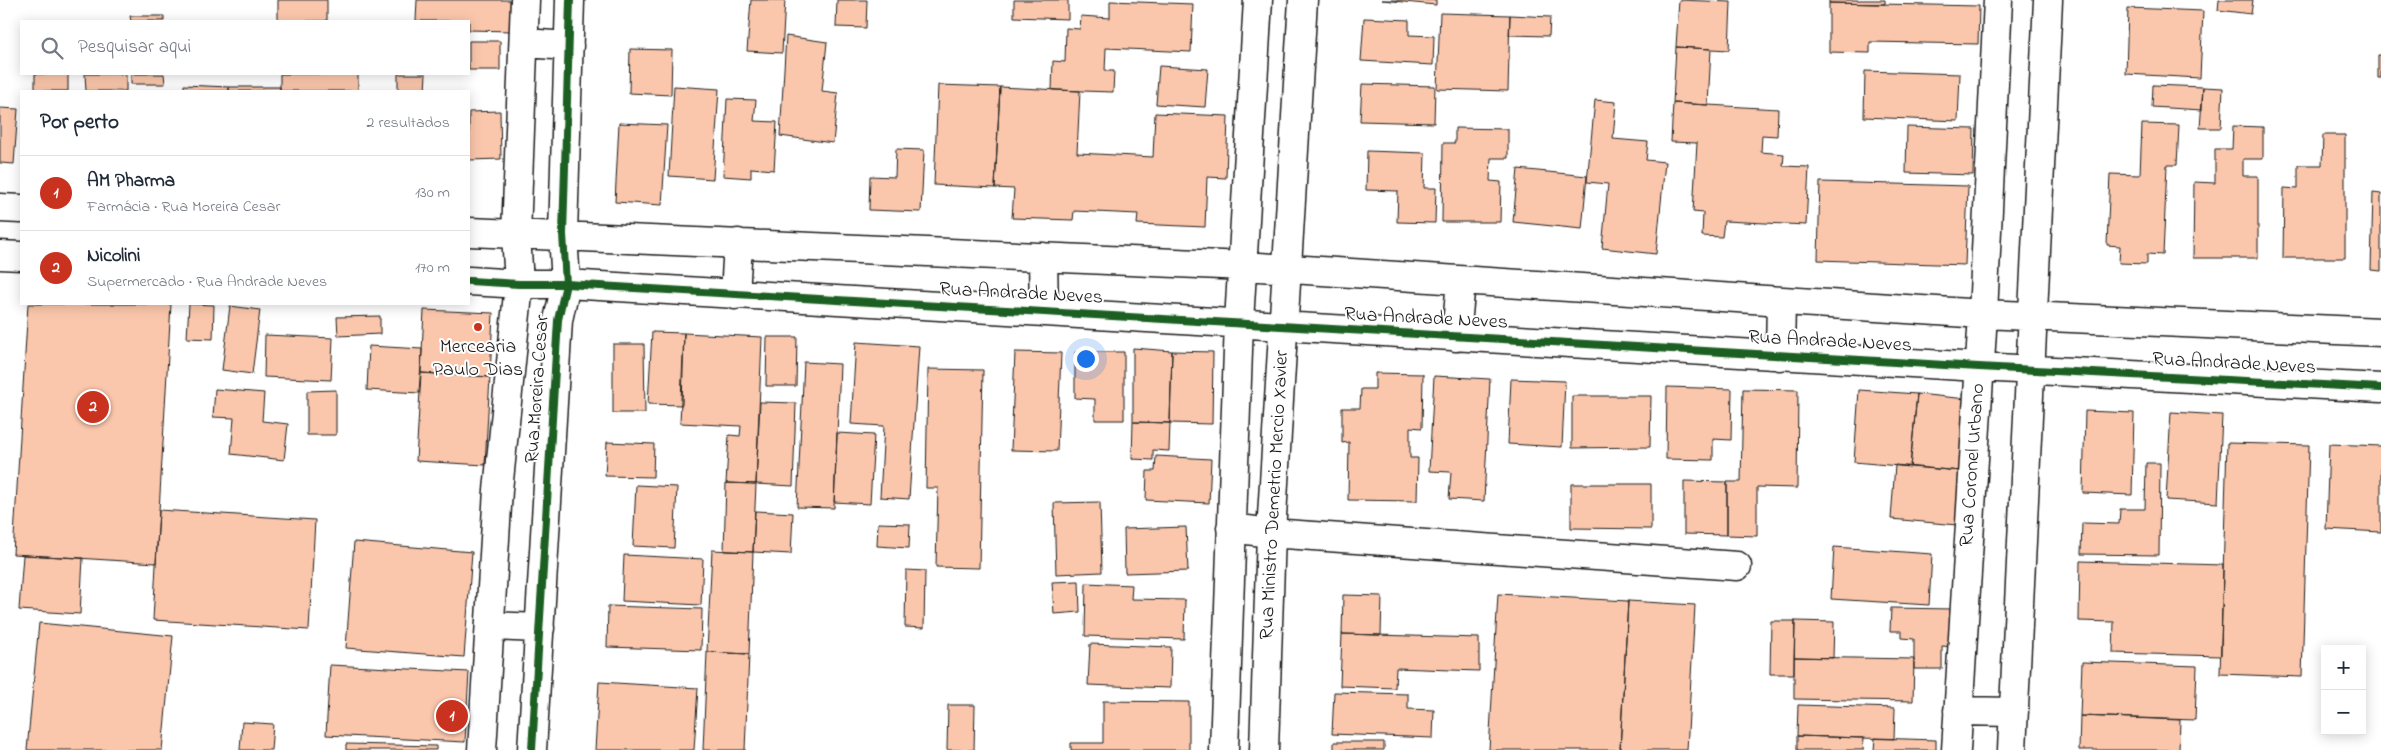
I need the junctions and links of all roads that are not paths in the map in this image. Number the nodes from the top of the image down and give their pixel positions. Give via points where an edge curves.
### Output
1 (526, 0) edge
2 (570, 0) edge
3 (1258, 0) edge
4 (1303, 0) edge
5 (1998, 0) edge
6 (2048, 0) edge
7 (524, 43) junction
8 (569, 46) junction
9 (0, 208) edge
10 (20, 209) edge
11 (470, 232) edge
12 (516, 234) junction
13 (563, 234) junction
14 (738, 242) junction
15 (0, 255) edge
16 (20, 256) edge
17 (1043, 257) junction
18 (1244, 266) junction
19 (1286, 270) junction
20 (470, 281) edge
21 (1461, 281) junction
22 (519, 284) junction
23 (566, 284) junction
24 (735, 295) junction
25 (1781, 301) junction
26 (1044, 312) junction
27 (1982, 314) junction
28 (2032, 316) junction
29 (1239, 322) junction
30 (1284, 326) junction
31 (2381, 332) edge
32 (1456, 337) junction
33 (1780, 356) junction
34 (1979, 368) junction
35 (2030, 370) junction
36 (2381, 388) edge
37 (1232, 528) junction
38 (1271, 533) junction
39 (1737, 566) dead end
40 (491, 626) junction
41 (540, 628) junction
42 (1958, 711) junction
43 (2014, 712) junction
44 (482, 750) edge
45 (532, 750) edge
46 (1224, 750) edge
47 (1264, 750) edge
48 (1956, 750) edge
49 (2012, 750) edge

1 - 7 street, Rua Moreira Cesar
2 - 8 street, Rua Moreira Cesar
3 - 18 street, Rua Ministro Demetrio Mercio Xavier
4 - 19 street, Rua Ministro Demetrio Mercio Xavier
5 - 27 street, Rua Coronel Urbano
6 - 28 street
7 - 8 street
7 - 12 street, Rua Moreira Cesar
8 - 13 street, Rua Moreira Cesar
9 - 10 street
11 - 12 street, Rua Andrade Neves
12 - 13 street, Rua Andrade Neves
12 - 22 street, Rua Moreira Cesar
13 - 14 street, Rua Andrade Neves
13 - 23 street, Rua Moreira Cesar
14 - 17 street, Rua Andrade Neves
14 - 24 street
15 - 16 street
17 - 18 street, Rua Andrade Neves
17 - 26 street
18 - 19 street, Rua Andrade Neves
18 - 29 street, Rua Ministro Demetrio Mercio Xavier
19 - 21 street, Rua Andrade Neves
19 - 30 street, Rua Ministro Demetrio Mercio Xavier
20 - 22 street, Rua Andrade Neves
21 - 25 street, Rua Andrade Neves
21 - 32 street
22 - 23 street, Rua Andrade Neves
22 - 40 street, Rua Moreira Cesar via 498,490
23 - 24 street, Rua Andrade Neves
23 - 41 street, Rua Moreira Cesar via 558,320
24 - 26 street, Rua Andrade Neves
25 - 27 street, Rua Andrade Neves
25 - 33 street
26 - 29 street, Rua Andrade Neves
27 - 28 street, Rua Andrade Neves
27 - 34 street, Rua Coronel Urbano
28 - 31 street, Rua Andrade Neves
28 - 35 street
29 - 30 street, Rua Andrade Neves
29 - 37 street, Rua Ministro Demetrio Mercio Xavier
30 - 32 street, Rua Andrade Neves
30 - 38 street, Rua Ministro Demetrio Mercio Xavier
32 - 33 street, Rua Andrade Neves
33 - 34 street, Rua Andrade Neves
34 - 35 street, Rua Andrade Neves
34 - 42 street, Rua Coronel Urbano
35 - 36 street, Rua Andrade Neves
35 - 43 street
37 - 38 street
37 - 46 street, Rua Ministro Demetrio Mercio Xavier
38 - 39 street
38 - 47 street, Rua Ministro Demetrio Mercio Xavier
40 - 41 street
40 - 44 street, Rua Moreira Cesar
41 - 45 street, Rua Moreira Cesar
42 - 43 street
42 - 48 street, Rua Coronel Urbano
43 - 49 street

